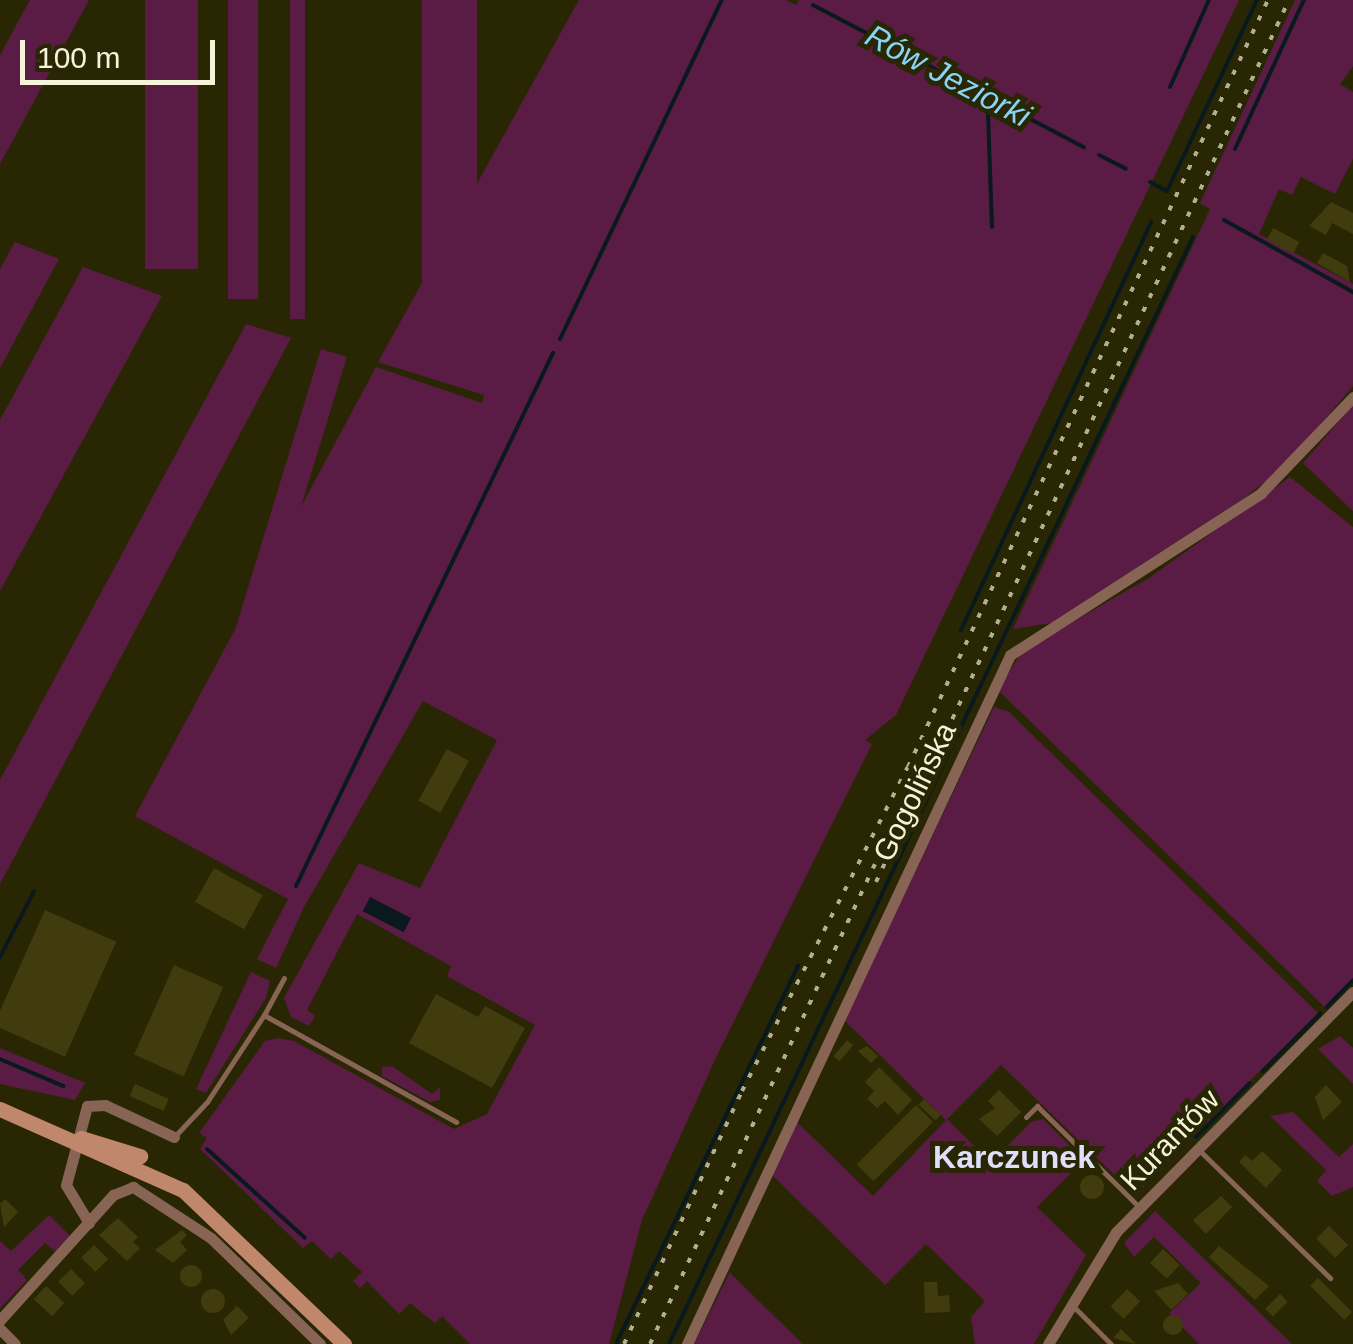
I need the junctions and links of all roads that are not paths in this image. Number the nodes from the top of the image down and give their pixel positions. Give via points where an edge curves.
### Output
1 (1353, 398) edge
2 (284, 978) dead end
3 (1353, 992) edge
4 (264, 1015) junction
5 (0, 1109) edge
6 (1026, 1117) dead end
7 (456, 1122) dead end
8 (77, 1138) junction
9 (174, 1138) joint
10 (1196, 1148) junction
11 (1138, 1207) junction
12 (88, 1223) junction
13 (1330, 1278) dead end
14 (1071, 1304) junction
15 (0, 1320) edge
16 (0, 1329) edge
17 (16, 1344) edge
18 (320, 1344) edge
19 (344, 1344) edge
20 (357, 1344) edge
21 (686, 1344) edge
22 (1048, 1344) edge
23 (1111, 1344) edge

1 - 21 street, Gogolińska via 1261,492 1010,655
2 - 4 lane
3 - 10 street, Kurantów
4 - 7 lane
4 - 9 lane via 216,1090
5 - 8 street
6 - 11 lane via 1037,1106
8 - 9 street via 87,1106 95,1104
8 - 12 street via 66,1192
8 - 19 street via 202,1204
8 - 20 street via 138,1156 187,1184
10 - 11 street, Kurantów
10 - 13 lane
11 - 14 street, Kurantów
12 - 15 street
12 - 18 street via 120,1190 148,1192 211,1238
14 - 22 street, Kurantów
14 - 23 lane
16 - 17 street

